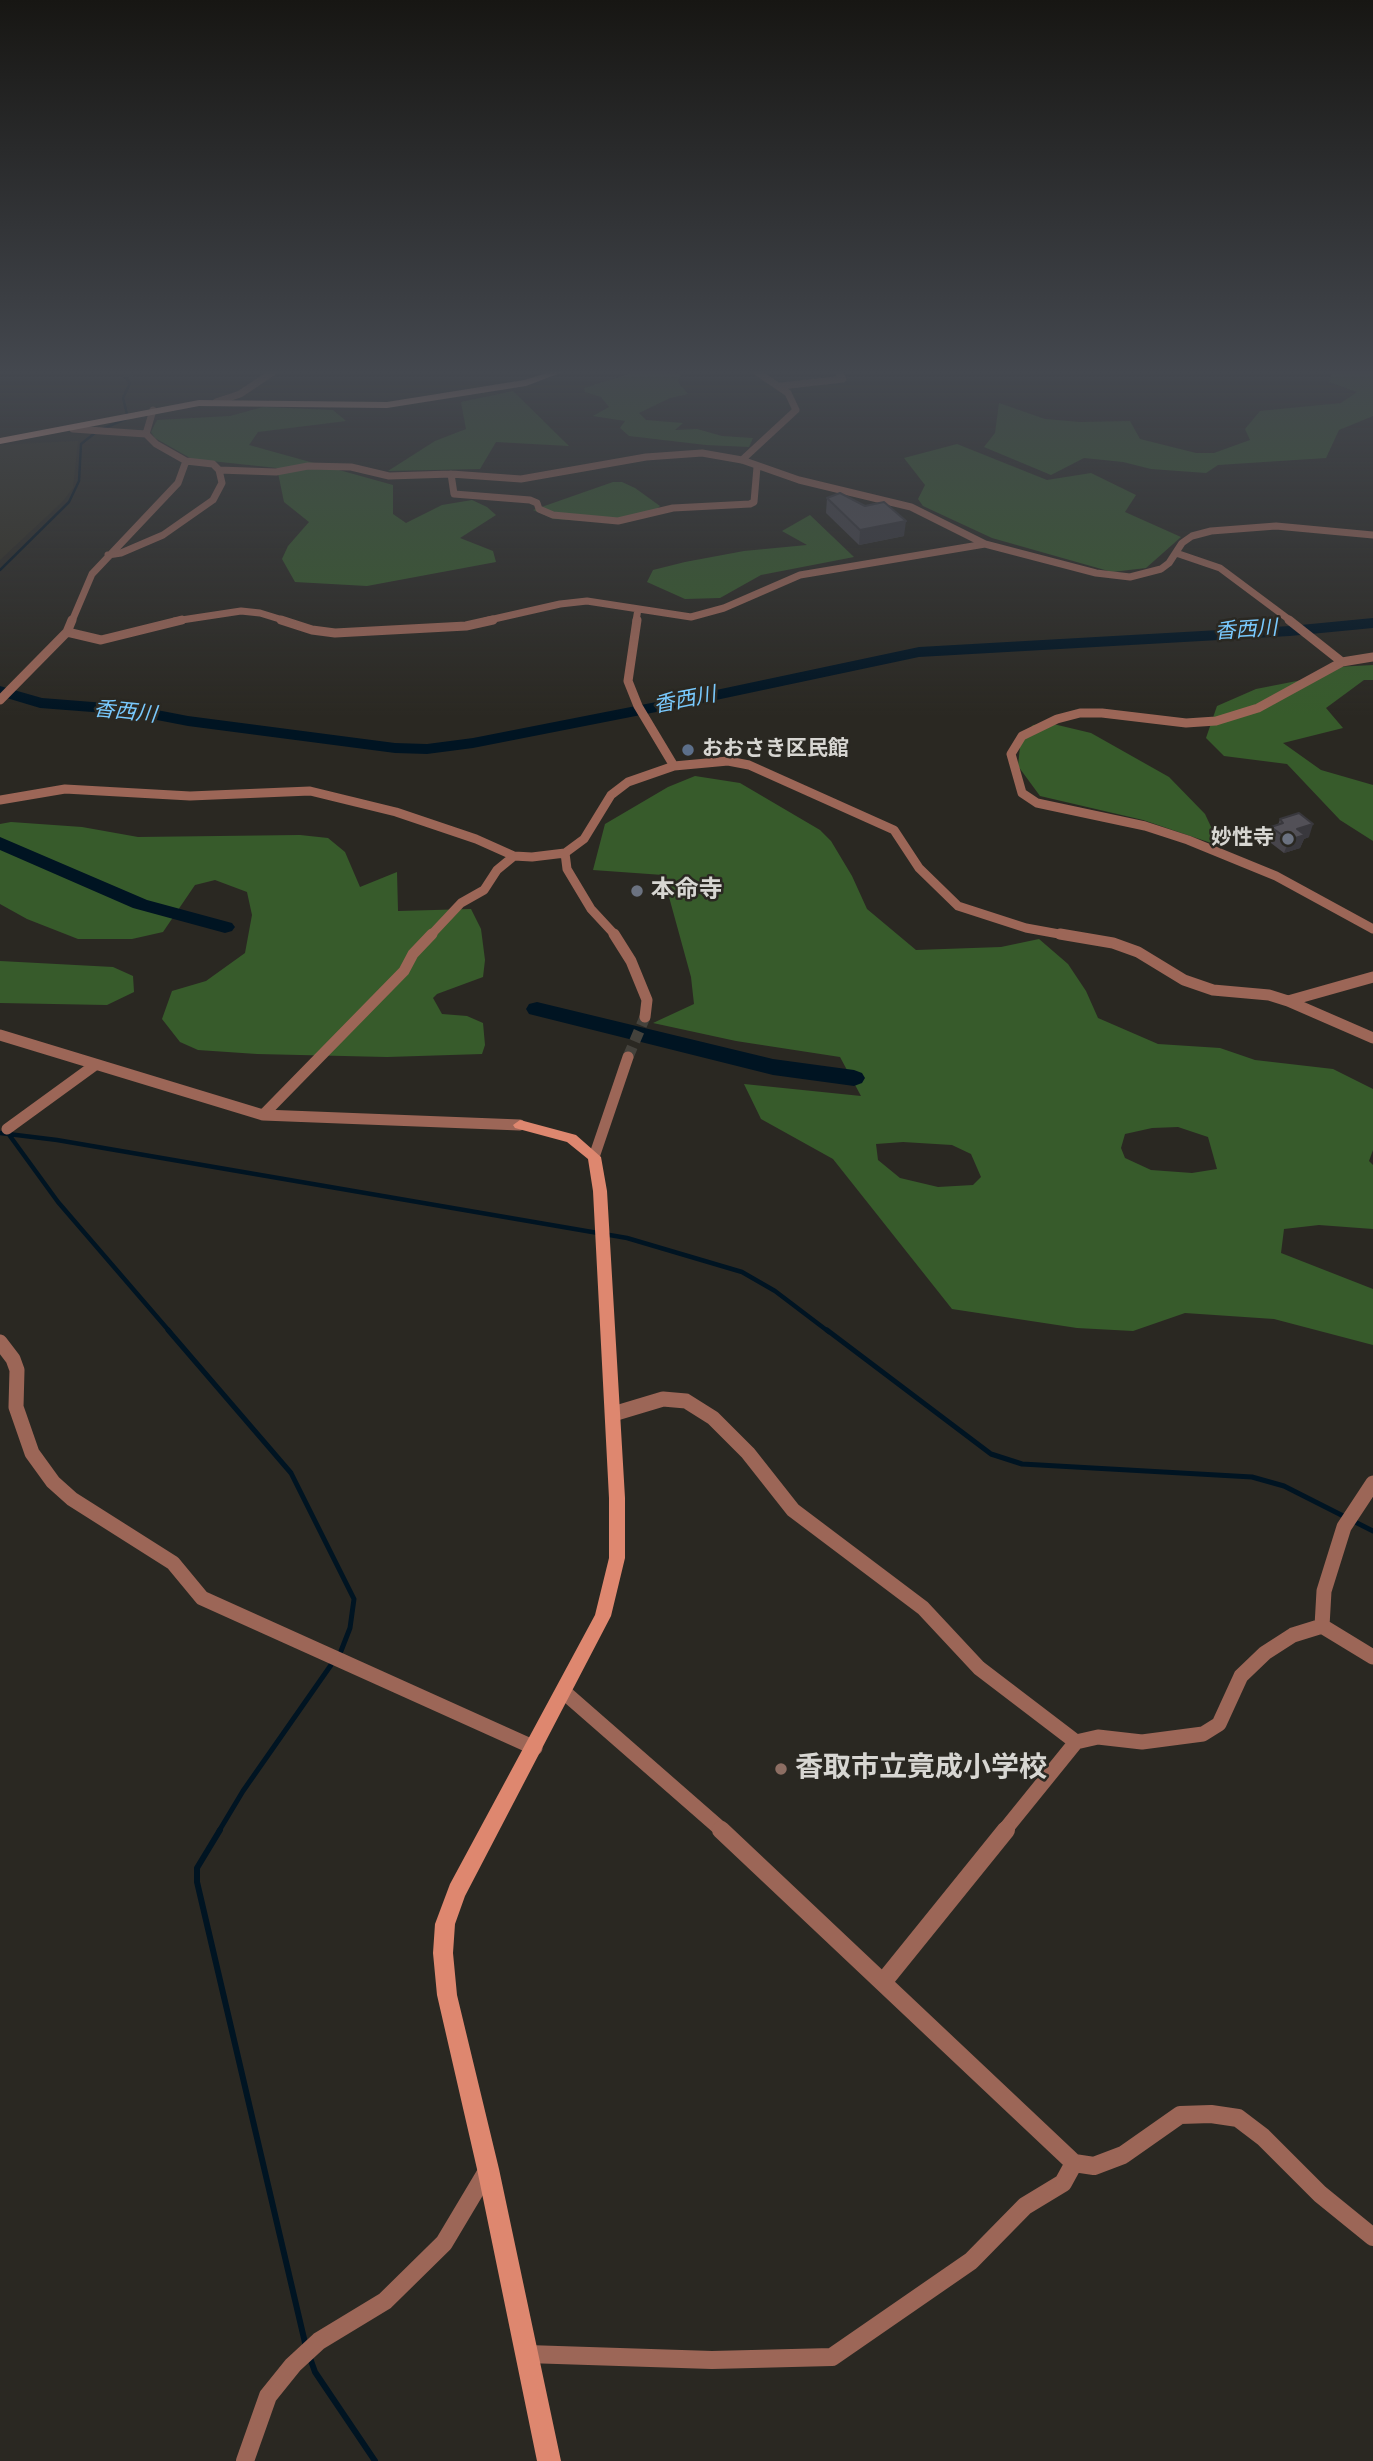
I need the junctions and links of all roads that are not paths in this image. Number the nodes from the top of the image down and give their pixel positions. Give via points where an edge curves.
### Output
1 (174, 487) edge
2 (220, 487) edge
3 (452, 487) edge
4 (755, 487) edge
5 (833, 487) edge
6 (1373, 535) edge
7 (985, 544) junction
8 (1176, 553) junction
9 (108, 555) junction
10 (638, 609) junction
11 (67, 632) junction
12 (1373, 657) edge
13 (1342, 662) junction
14 (1, 699) edge
15 (674, 766) junction
16 (0, 800) edge
17 (565, 853) junction
18 (514, 856) junction
19 (1373, 929) edge
20 (1373, 977) edge
21 (1288, 1000) junction
22 (645, 1017) tunnel mouth
23 (0, 1035) edge
24 (1373, 1038) edge
25 (628, 1057) tunnel mouth
26 (95, 1065) junction
27 (263, 1115) junction
28 (520, 1125) joint
29 (7, 1129) dead end
30 (594, 1157) junction
31 (0, 1342) edge
32 (612, 1414) junction
33 (1373, 1483) edge
34 (1352, 1513) joint
35 (1344, 1527) joint
36 (1322, 1626) junction
37 (1373, 1657) edge
38 (564, 1692) junction
39 (1076, 1742) junction
40 (535, 1748) junction
41 (884, 1981) junction
42 (1074, 2163) junction
43 (488, 2169) junction
44 (1373, 2237) edge
45 (527, 2354) junction
46 (245, 2461) edge
47 (549, 2461) edge

1 - 9 street
2 - 9 street via 213,500 163,535
3 - 4 street via 454,494 530,500 552,515 618,521 673,508 750,505
5 - 7 street via 911,507
6 - 8 street via 1291,526 1233,528 1192,536
7 - 8 street via 1115,576 1151,573
7 - 10 street via 800,575 702,615 680,617
8 - 13 street via 1220,568
9 - 11 street via 92,574
10 - 11 street via 587,601 466,626 335,633 241,611 185,619 101,640
10 - 15 street via 628,681
11 - 14 street
12 - 13 street
13 - 19 street via 1258,708 1216,721 1186,723 1102,713 1057,719 1022,736 1013,747 1012,761 1022,793 1037,803 1188,840 1276,876
15 - 17 street via 628,782 611,795 584,839
15 - 21 street via 728,761 749,765 871,818 894,830 919,868 958,906 983,916 1113,943 1213,990
16 - 18 street via 65,789 190,796 310,792 396,812
17 - 18 street
17 - 22 street via 567,869 591,909 617,937 631,961 647,1000
18 - 27 street via 497,870 485,890 461,903 413,954 404,971
20 - 21 street
21 - 24 street
23 - 26 street
25 - 30 street
26 - 27 street
26 - 29 street
27 - 28 street
28 - 30 street via 571,1138
30 - 32 street via 600,1191
31 - 40 street via 17,1370 16,1407 32,1453 72,1500 173,1563 202,1598
32 - 38 street via 617,1558 603,1615
32 - 39 street via 663,1399 686,1401 713,1418 748,1452 793,1510 923,1608 979,1668
33 - 34 street
34 - 35 street
35 - 36 street via 1324,1591
36 - 37 street
36 - 39 street via 1293,1635 1265,1653 1241,1676 1219,1724 1203,1734 1142,1742 1098,1737
38 - 40 street
38 - 41 street
39 - 41 street
40 - 43 street via 457,1891 445,1924 447,1995
41 - 42 street
42 - 44 street via 1094,2166 1123,2155 1180,2115 1238,2118
42 - 45 street via 1063,2183 1025,2206 971,2261 832,2357 712,2360
43 - 45 street
43 - 46 street via 444,2243 384,2301 319,2341 293,2365 268,2396
45 - 47 street

